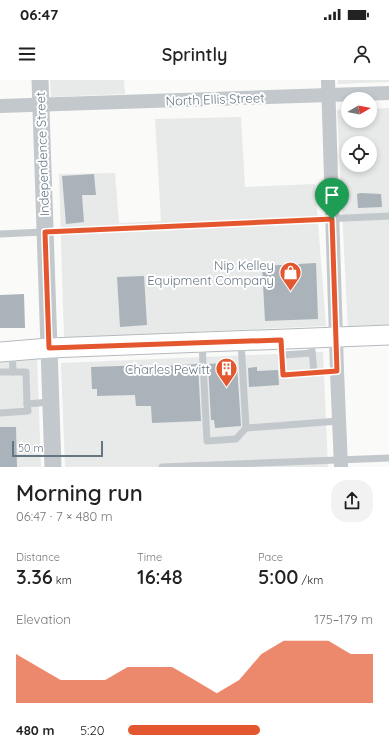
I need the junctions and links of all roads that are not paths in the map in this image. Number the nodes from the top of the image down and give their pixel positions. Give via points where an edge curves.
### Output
1 (40, 80) edge
2 (328, 80) edge
3 (389, 93) edge
4 (328, 95) junction
5 (41, 104) junction
6 (0, 106) edge
7 (389, 216) edge
8 (332, 219) junction
9 (45, 232) junction
10 (0, 234) edge
11 (389, 335) edge
12 (336, 338) junction
13 (241, 342) junction
14 (202, 343) junction
15 (311, 346) junction
16 (49, 348) junction
17 (281, 348) junction
18 (6, 352) edge
19 (337, 371) junction
20 (0, 372) edge
21 (13, 372) junction
22 (314, 373) junction
23 (50, 402) junction
24 (27, 404) junction
25 (0, 413) edge
26 (339, 421) junction
27 (246, 428) junction
28 (389, 458) edge
29 (341, 463) edge
30 (53, 467) edge
31 (162, 467) edge

1 - 5 street, Independence Street
2 - 4 street
3 - 4 street, North Ellis Street
4 - 5 street, North Ellis Street
4 - 8 street
5 - 6 street, North Ellis Street
5 - 9 street, Independence Street
7 - 8 lane
8 - 9 lane
8 - 12 street
9 - 10 lane
9 - 16 street, Independence Street
11 - 12 main road
12 - 15 main road
12 - 19 street
13 - 14 main road
13 - 17 main road
13 - 27 lane
14 - 16 main road
14 - 27 lane via 207,441 236,439
15 - 17 main road
15 - 22 lane
16 - 18 main road
16 - 23 street, Independence Street
17 - 22 lane via 283,375
18 - 21 lane
19 - 22 lane
19 - 26 street
20 - 21 lane
21 - 24 lane via 26,372
23 - 24 lane
23 - 30 street, Independence Street
24 - 25 lane via 28,411
26 - 27 lane
26 - 29 street
28 - 29 lane
29 - 31 lane

